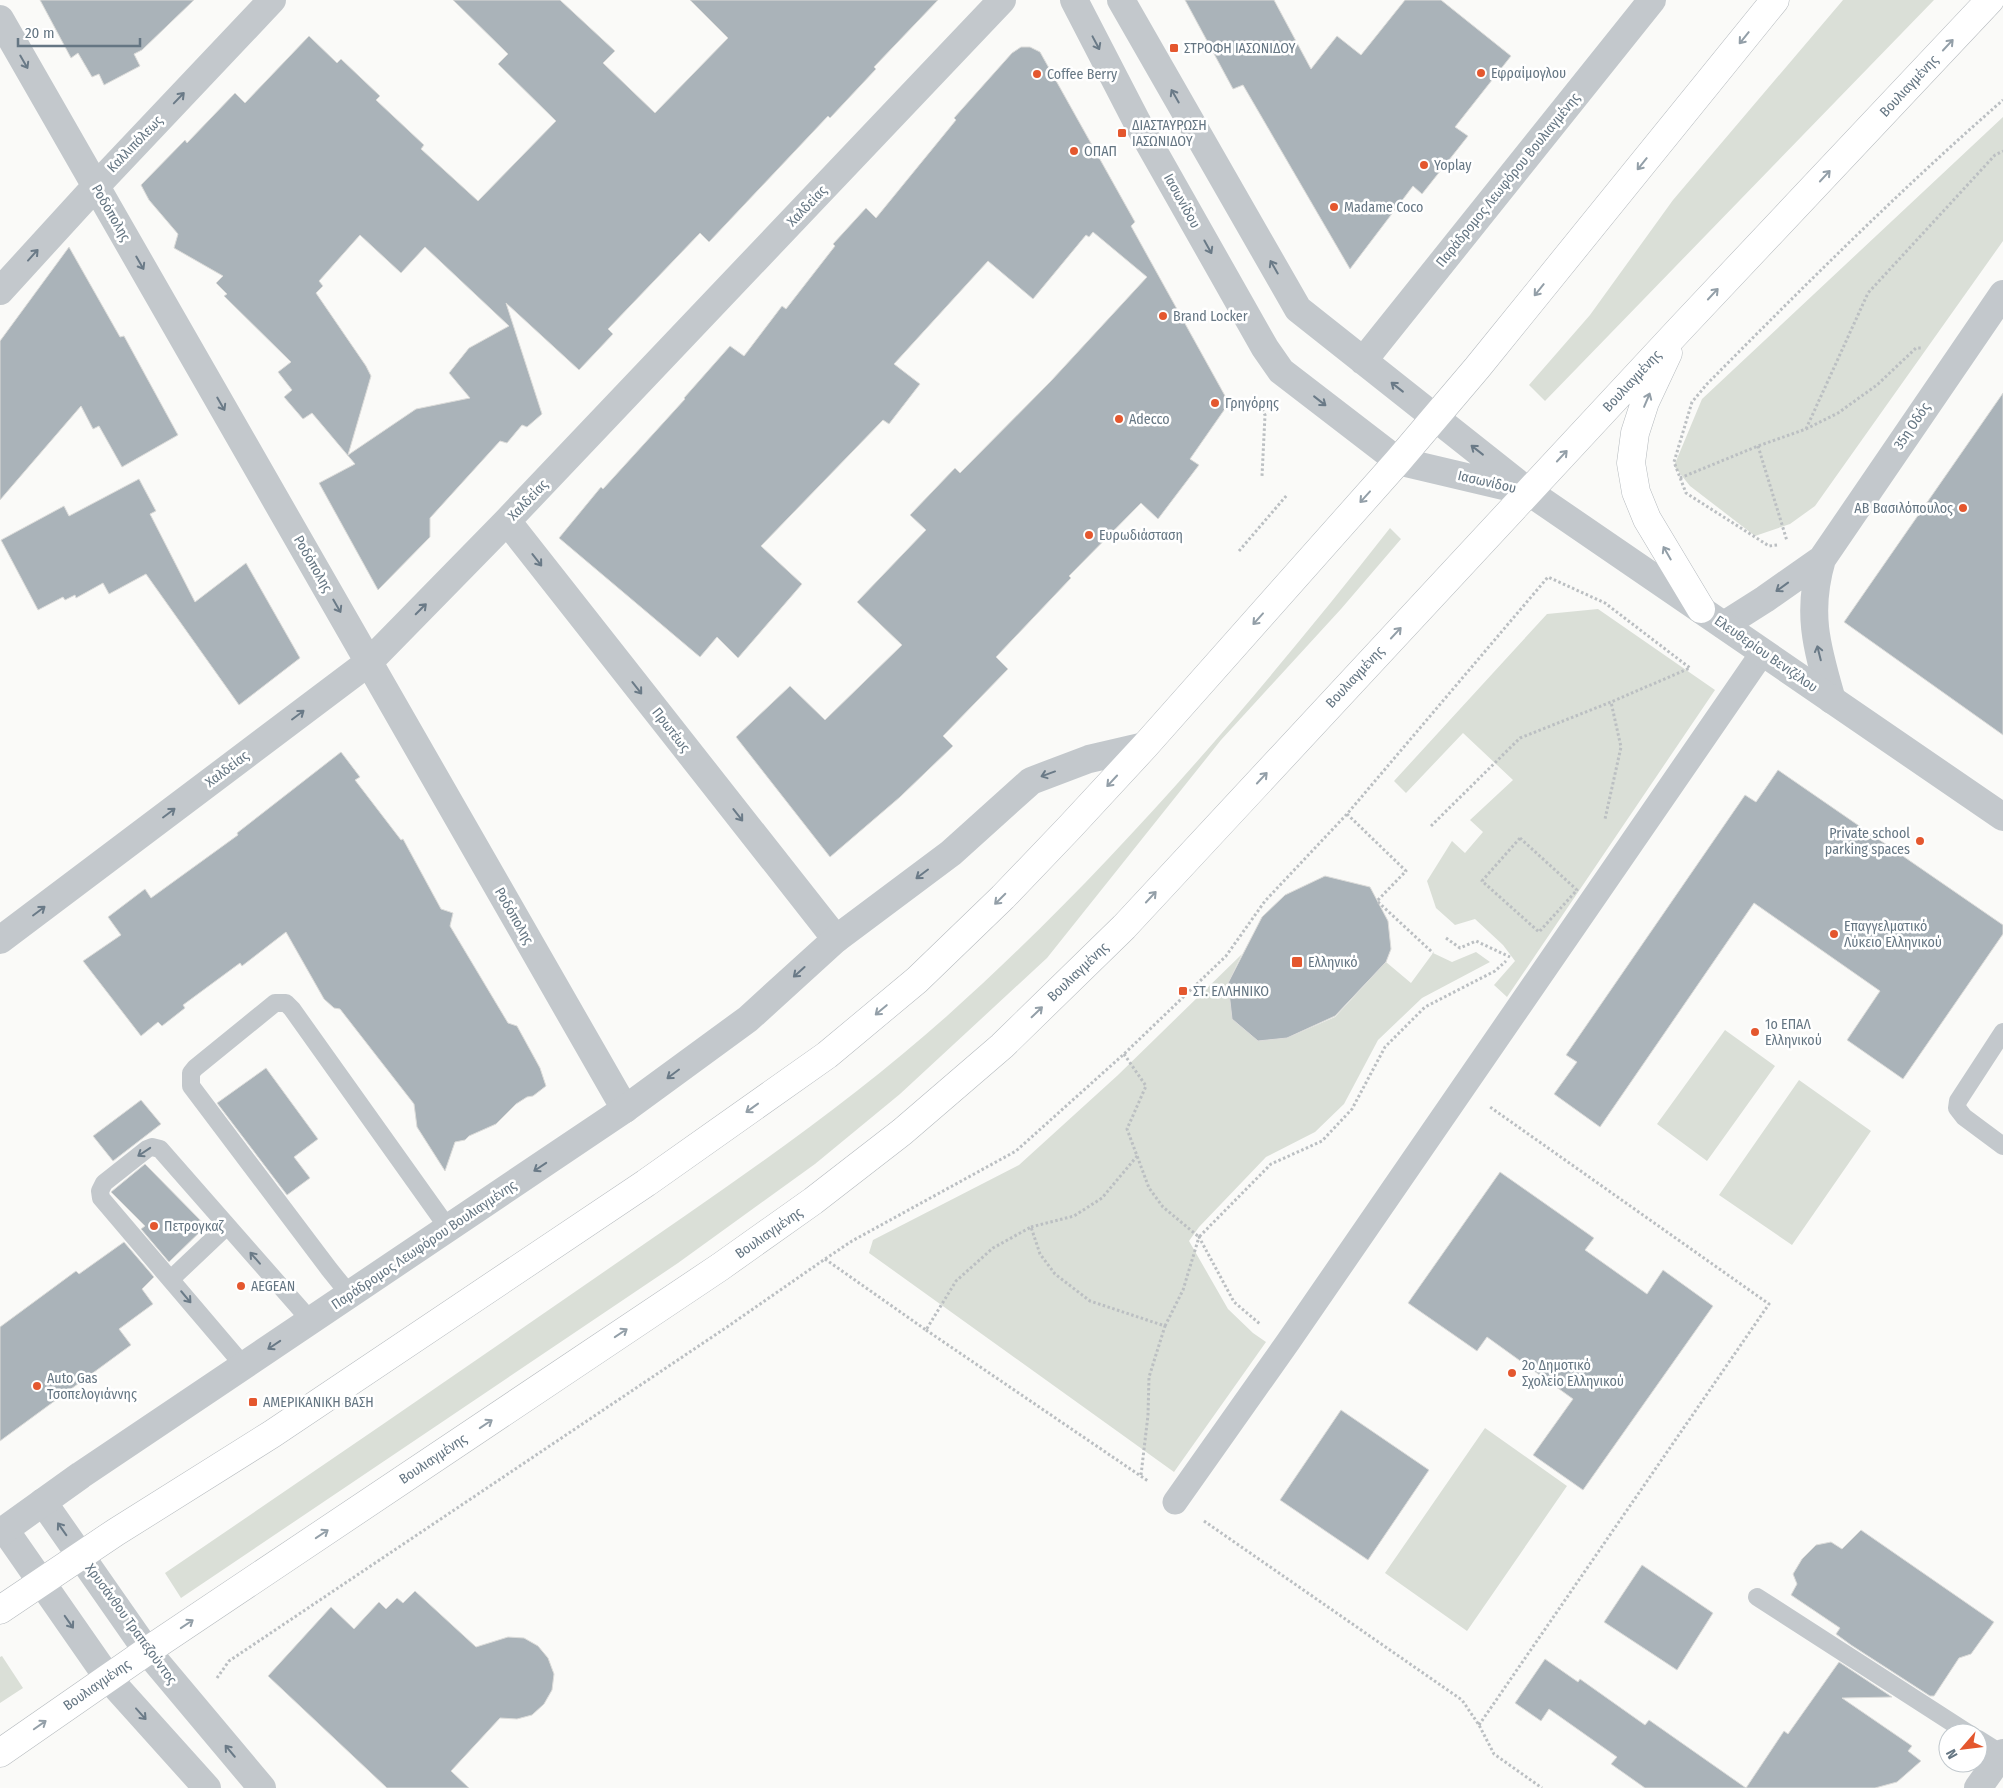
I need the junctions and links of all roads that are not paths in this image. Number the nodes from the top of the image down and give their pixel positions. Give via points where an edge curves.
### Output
1 (272, 0) edge
2 (1002, 0) edge
3 (1074, 0) edge
4 (1121, 0) edge
5 (1652, 0) edge
6 (1775, 0) edge
7 (1990, 0) edge
8 (0, 19) edge
9 (96, 186) junction
10 (0, 291) edge
11 (2003, 294) edge
12 (1680, 329) junction
13 (1363, 361) junction
14 (1436, 418) junction
15 (1398, 461) junction
16 (1529, 492) junction
17 (507, 521) junction
18 (1822, 559) junction
19 (1701, 609) junction
20 (1724, 625) junction
21 (1763, 652) junction
22 (369, 662) junction
23 (1832, 700) junction
24 (1145, 746) junction
25 (2003, 817) edge
26 (836, 939) junction
27 (0, 940) edge
28 (2003, 1032) edge
29 (625, 1109) junction
30 (2003, 1146) edge
31 (227, 1226) junction
32 (448, 1228) junction
33 (171, 1279) junction
34 (350, 1295) junction
35 (311, 1321) junction
36 (244, 1366) junction
37 (43, 1502) junction
38 (1176, 1502) road end
39 (2, 1531) edge
40 (80, 1555) junction
41 (41, 1582) junction
42 (1757, 1597) dead end
43 (0, 1610) edge
44 (147, 1651) junction
45 (108, 1678) junction
46 (1952, 1723) edge
47 (1988, 1745) edge
48 (0, 1753) edge
49 (2002, 1754) edge
50 (207, 1788) edge
51 (262, 1788) edge
52 (1978, 1788) edge

9 -> 1 street, Καλλιπόλεως
2 - 17 street, Χαλδείας
3 -> 15 street, Ιασωνίδου via 1137,122 1281,371
13 -> 4 street, Ιασωνίδου via 1298,309
5 - 13 street, Παράδρομος Λεωφόρου Βουλιαγμένης
6 -> 14 main road
12 -> 7 main road, Βουλιαγμένης
8 -> 9 street, Ροδόπολης
10 -> 9 street, Καλλιπόλεως
9 -> 22 street, Ροδόπολης
11 - 18 street, 35η Οδός
16 -> 12 main road, Βουλιαγμένης
19 -> 12 main road via 1647,519 1636,492 1631,463 1635,433 1645,402
14 -> 13 street, Ιασωνίδου
14 - 15 main road
16 -> 14 street, Ιασωνίδου
15 - 16 street, Ιασωνίδου
15 -> 24 main road
16 - 19 street, Ελευθερίου Βενιζέλου
44 -> 16 main road, Βουλιαγμένης via 720,1267 814,1201 902,1132 1002,1046 1124,927
22 -> 17 street, Χαλδείας
17 -> 26 street, Πρωτέως
18 -> 20 street, 35η Οδός
23 -> 18 street, 35η Οδός via 1813,617 1816,581
19 - 20 street, Ελευθερίου Βενιζέλου
20 - 21 street, Ελευθερίου Βενιζέλου
21 - 23 street, Ελευθερίου Βενιζέλου
21 - 38 street
27 -> 22 street, Χαλδείας
22 - 29 street, Ροδόπολης
23 - 25 street, Ελευθερίου Βενιζέλου
24 -> 26 street, Παράδρομος Λεωφόρου Βουλιαγμένης via 1089,759 1031,780 950,853
24 -> 40 main road via 1003,897 917,980 827,1054 646,1183 272,1434
26 -> 29 street, Παράδρομος Λεωφόρου Βουλιαγμένης via 748,1018
28 - 30 lane via 1958,1101 1957,1108
29 -> 32 street, Παράδρομος Λεωφόρου Βουλιαγμένης
31 - 33 lane
31 -> 33 lane via 160,1149 147,1149 104,1183 100,1190 102,1198
35 -> 31 lane
32 - 34 street, Παράδρομος Λεωφόρου Βουλιαγμένης
32 - 34 lane via 292,1009 286,1003 275,1004 195,1068 191,1073 191,1086
33 -> 36 lane
34 - 35 street, Παράδρομος Λεωφόρου Βουλιαγμένης
35 -> 36 street, Παράδρομος Λεωφόρου Βουλιαγμένης
36 - 37 street, Παράδρομος Λεωφόρου Βουλιαγμένης
37 - 39 street, Παράδρομος Λεωφόρου Βουλιαγμένης
40 -> 37 street, Χρυσάνθου Τραπεζούντος
39 - 41 street
40 - 41 main road
40 - 44 street, Χρυσάνθου Τραπεζούντος
41 - 43 main road
41 -> 45 street
42 - 46 lane
44 - 45 main road, Βουλιαγμένης
51 -> 44 street, Χρυσάνθου Τραπεζούντος
48 -> 45 main road, Βουλιαγμένης
45 -> 50 street
47 - 49 lane
49 - 52 street

